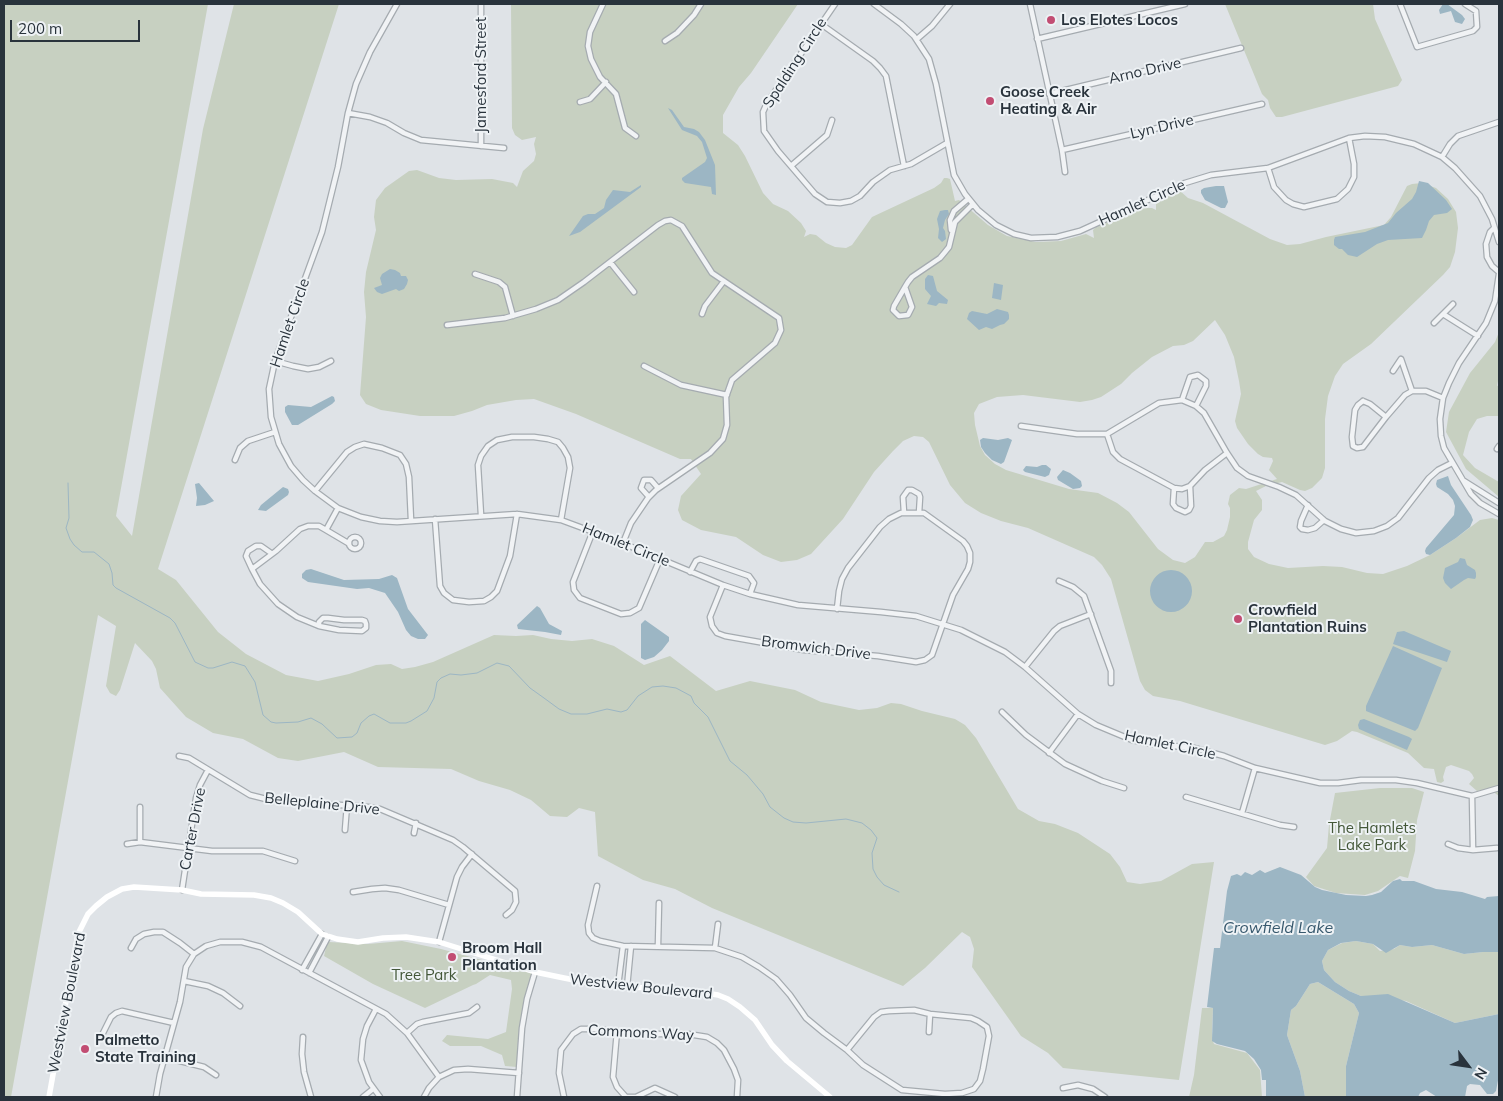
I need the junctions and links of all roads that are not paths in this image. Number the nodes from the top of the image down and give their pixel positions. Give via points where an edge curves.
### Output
1 (397, 4) edge
2 (481, 4) edge
3 (603, 4) edge
4 (701, 4) edge
5 (834, 4) edge
6 (874, 4) edge
7 (950, 4) edge
8 (1030, 4) edge
9 (1185, 4) edge
10 (1400, 4) edge
11 (1465, 4) edge
12 (821, 24) junction
13 (917, 39) junction
14 (1037, 40) junction
15 (665, 41) dead end
16 (1241, 48) dead end
17 (606, 82) junction
18 (1049, 94) junction
19 (580, 102) dead end
20 (1262, 104) dead end
21 (348, 113) junction
22 (832, 120) dead end
23 (1499, 122) edge
24 (636, 136) dead end
25 (1349, 138) junction
26 (947, 143) junction
27 (481, 146) junction
28 (504, 148) dead end
29 (1062, 150) junction
30 (1442, 157) junction
31 (791, 166) junction
32 (904, 166) junction
33 (1268, 168) junction
34 (1065, 172) dead end
35 (968, 198) junction
36 (973, 204) junction
37 (1494, 228) junction
38 (951, 234) junction
39 (1499, 242) edge
40 (610, 262) junction
41 (1499, 273) edge
42 (476, 274) dead end
43 (724, 281) junction
44 (904, 287) junction
45 (634, 292) dead end
46 (1453, 304) dead end
47 (702, 314) dead end
48 (1443, 314) junction
49 (513, 316) junction
50 (1434, 323) dead end
51 (447, 325) dead end
52 (1478, 336) junction
53 (275, 361) junction
54 (330, 361) dead end
55 (644, 366) dead end
56 (1392, 371) dead end
57 (1412, 391) junction
58 (727, 395) junction
59 (1443, 398) junction
60 (1182, 400) junction
61 (1196, 406) junction
62 (1386, 417) junction
63 (1021, 426) dead end
64 (274, 432) junction
65 (1107, 434) junction
66 (1227, 453) junction
67 (235, 460) dead end
68 (1452, 463) junction
69 (1463, 480) junction
70 (1190, 486) junction
71 (658, 488) junction
72 (1174, 488) junction
73 (314, 491) junction
74 (649, 497) junction
75 (1499, 503) edge
76 (1308, 505) junction
77 (338, 508) junction
78 (904, 513) junction
79 (919, 513) junction
80 (517, 514) junction
81 (1499, 514) edge
82 (481, 515) junction
83 (435, 519) junction
84 (411, 520) junction
85 (561, 520) junction
86 (1324, 520) junction
87 (326, 530) junction
88 (593, 531) junction
89 (348, 542) dead end
90 (623, 544) junction
91 (272, 553) junction
92 (660, 559) junction
93 (252, 569) junction
94 (690, 572) junction
95 (1059, 581) dead end
96 (723, 585) junction
97 (750, 594) junction
98 (837, 609) junction
99 (1091, 614) junction
100 (344, 620) junction
101 (943, 624) junction
102 (319, 626) junction
103 (342, 630) junction
104 (1025, 667) junction
105 (1111, 683) dead end
106 (1002, 712) dead end
107 (1078, 714) junction
108 (1049, 753) junction
109 (179, 756) dead end
110 (1255, 768) junction
111 (208, 770) junction
112 (1124, 788) dead end
113 (1499, 788) edge
114 (1472, 796) junction
115 (1186, 797) dead end
116 (347, 805) junction
117 (140, 808) dead end
118 (1242, 813) junction
119 (416, 823) junction
120 (1294, 827) dead end
121 (345, 830) dead end
122 (414, 833) dead end
123 (140, 842) junction
124 (127, 844) dead end
125 (1448, 844) dead end
126 (1497, 848) dead end
127 (188, 849) junction
128 (1473, 850) junction
129 (472, 854) junction
130 (295, 861) dead end
131 (598, 886) dead end
132 (182, 890) junction
133 (353, 892) dead end
134 (659, 903) dead end
135 (449, 904) junction
136 (506, 915) dead end
137 (718, 924) dead end
138 (322, 934) junction
139 (328, 937) junction
140 (439, 942) junction
141 (658, 945) junction
142 (623, 946) junction
143 (631, 946) junction
144 (131, 948) dead end
145 (715, 948) junction
146 (194, 954) junction
147 (302, 970) junction
148 (535, 972) junction
149 (309, 973) junction
150 (184, 981) junction
151 (618, 986) junction
152 (627, 987) junction
153 (240, 1006) dead end
154 (477, 1007) dead end
155 (376, 1009) junction
156 (930, 1014) junction
157 (174, 1023) junction
158 (617, 1031) junction
159 (928, 1032) dead end
160 (407, 1033) junction
161 (101, 1037) dead end
162 (303, 1037) dead end
163 (847, 1050) junction
164 (164, 1057) junction
165 (519, 1073) junction
166 (216, 1075) dead end
167 (439, 1078) junction
168 (1063, 1088) dead end
169 (373, 1089) junction
170 (902, 1090) junction
171 (49, 1097) edge
172 (156, 1097) edge
173 (311, 1097) edge
174 (363, 1097) edge
175 (380, 1097) edge
176 (424, 1097) edge
177 (517, 1097) edge
178 (564, 1097) edge
179 (675, 1097) edge
180 (737, 1097) edge
181 (830, 1097) edge
182 (900, 1097) edge
183 (1105, 1097) edge

1 - 21 street, Hamlet Circle via 370,52
2 - 27 street, Jamesford Street
3 - 17 street via 590,32 588,46 591,59
4 - 15 street via 694,16
5 - 12 street, Spalding Circle
6 - 13 street, Hamlet Circle
7 - 13 street
8 - 14 street
9 - 14 street
10 - 11 street via 1417,47 1473,31 1477,27 1476,10
12 - 31 street, Spalding Circle via 763,112 764,131
12 - 32 street via 873,61 886,76
13 - 26 street, Hamlet Circle via 929,59
14 - 18 street
16 - 18 street, Arno Drive
17 - 19 street via 590,99
17 - 24 street via 616,94 625,128
18 - 29 street
20 - 29 street, Lyn Drive
21 - 27 street via 387,123 421,140
21 - 53 street, Hamlet Circle via 322,232
22 - 31 street via 827,135
23 - 30 street via 1458,136
25 - 30 street, Hamlet Circle via 1397,139
25 - 33 street, Hamlet Circle
25 - 33 street via 1354,177 1348,189 1337,198 1304,207 1293,204 1274,187
26 - 32 street, Spalding Circle
26 - 35 street, Hamlet Circle via 954,174
27 - 28 street
29 - 34 street
30 - 37 street, Hamlet Circle via 1480,196
31 - 32 street, Spalding Circle via 815,194 827,202 840,203 860,196 890,170
33 - 36 street, Hamlet Circle via 1185,183 1080,231 1057,237 1031,238 1014,234 996,225
35 - 36 street, Hamlet Circle
35 - 38 street via 951,216
36 - 38 street via 955,222
37 - 39 street, Hamlet Circle
37 - 41 street via 1486,244 1487,257
38 - 44 street via 949,247 940,258 912,277
40 - 43 street via 658,225 671,220 682,226 712,273
40 - 45 street
40 - 49 street via 558,300
41 - 52 street via 1495,300
42 - 49 street via 505,287
43 - 47 street
43 - 58 street via 779,318 781,330 775,343 732,380
44 - 44 street via 893,310 899,316 908,315 912,307
46 - 48 street
48 - 50 street
48 - 52 street
49 - 51 street
52 - 59 street via 1459,364
53 - 54 street via 308,369 319,368
53 - 64 street, Hamlet Circle via 269,389
55 - 58 street via 681,385
56 - 57 street via 1401,359
57 - 59 street via 1426,391
57 - 62 street
58 - 71 street via 726,432 718,446
59 - 68 street via 1441,436
60 - 61 street
60 - 61 street via 1190,377 1198,375 1206,381 1206,386
60 - 65 street via 1159,403
61 - 66 street via 1204,413
62 - 62 street via 1363,447 1353,446 1358,405 1363,401
63 - 65 street via 1077,434
64 - 67 street via 248,442 240,448
64 - 73 street, Hamlet Circle via 291,466
65 - 72 street via 1113,452 1120,459
66 - 70 street
66 - 76 street via 1237,468 1248,476 1296,495
68 - 69 street
68 - 86 street via 1429,478 1398,518 1387,526 1356,533
69 - 75 street
69 - 81 street via 1480,503
70 - 72 street via 1182,490
70 - 72 street via 1191,506 1184,512 1173,504
71 - 74 street
71 - 74 street via 651,480 644,480 641,488
73 - 77 street, Hamlet Circle
73 - 84 street via 355,447 364,444 382,448 400,455 406,464
74 - 90 street via 631,523
76 - 86 street
76 - 86 street via 1300,521 1302,529 1315,528
77 - 84 street, Hamlet Circle via 380,521
77 - 87 street
78 - 79 street
78 - 79 street via 903,497 908,490 919,494
78 - 98 street via 880,527 848,568 842,579
79 - 101 street, Bromwich Drive via 924,513 963,542 970,553 968,569 953,595
80 - 82 street, Hamlet Circle
80 - 83 street via 510,556 497,591 484,601 469,602 453,600 440,586
80 - 85 street, Hamlet Circle
82 - 83 street, Hamlet Circle
82 - 85 street via 478,465 481,456 497,440 534,437 558,442 568,457 570,468
83 - 84 street, Hamlet Circle
85 - 88 street, Hamlet Circle
87 - 89 street
87 - 91 street via 319,526 300,529
88 - 90 street, Hamlet Circle
88 - 92 street via 573,582 580,598 621,614 630,613 639,608
90 - 92 street, Hamlet Circle
91 - 93 street
91 - 93 street via 261,546 248,551 246,556
92 - 94 street, Hamlet Circle
93 - 102 street via 260,584 278,604
94 - 96 street, Hamlet Circle
94 - 97 street via 700,559 749,576 754,583
95 - 99 street via 1080,591
96 - 97 street, Hamlet Circle
96 - 101 street, Bromwich Drive via 710,617 712,626 717,633 726,636 764,643 916,662 932,655
97 - 98 street, Hamlet Circle via 798,605
98 - 101 street, Hamlet Circle via 907,615
99 - 104 street via 1060,626
99 - 105 street via 1111,671
100 - 102 street via 323,618
100 - 103 street
100 - 103 street via 365,621 366,628 362,631
101 - 104 street, Hamlet Circle via 985,641
102 - 103 street
104 - 107 street, Hamlet Circle
106 - 108 street
107 - 108 street
107 - 110 street, Hamlet Circle via 1132,740 1194,748
108 - 112 street via 1082,773
109 - 111 street, Belleplaine Drive via 189,758
110 - 114 street, Hamlet Circle via 1320,783 1396,780
110 - 118 street
111 - 116 street, Belleplaine Drive via 250,796
111 - 127 street, Carter Drive via 196,798
113 - 114 street, Hamlet Circle
114 - 128 street
115 - 118 street
116 - 119 street, Belleplaine Drive via 380,809
116 - 121 street
117 - 123 street
118 - 120 street
119 - 122 street
119 - 129 street, Belleplaine Drive via 453,840
123 - 124 street
123 - 127 street
125 - 128 street
126 - 128 street
127 - 130 street via 263,851
127 - 132 street, Carter Drive
129 - 135 street via 457,877
129 - 136 street, Belleplaine Drive via 515,891 516,902
131 - 142 street via 589,933 600,942
132 - 138 street, Westview Boulevard via 271,898 298,912
132 - 171 street, Westview Boulevard via 134,886 122,889 88,914 75,944
133 - 135 street via 385,888
134 - 141 street
135 - 140 street
137 - 145 street
138 - 139 street, Westview Boulevard
138 - 147 street
139 - 140 street, Westview Boulevard via 358,942 406,937
139 - 149 street
140 - 148 street, Westview Boulevard
141 - 143 street
141 - 145 street
142 - 143 street
142 - 151 street
143 - 152 street
144 - 146 street via 144,934 163,932
145 - 163 street via 742,957 776,979 806,1018
146 - 147 street via 220,942 242,942 261,947
146 - 150 street via 186,967
147 - 149 street
148 - 151 street, Westview Boulevard
148 - 165 street via 522,1028
149 - 155 street
150 - 153 street via 208,986
150 - 157 street
151 - 152 street, Westview Boulevard
152 - 181 street, Westview Boulevard via 694,991 728,999 755,1020 787,1061
154 - 160 street via 469,1014 417,1024
155 - 160 street
155 - 169 street via 367,1026 362,1051 363,1066
156 - 159 street
156 - 163 street via 914,1010 881,1012 866,1025
156 - 170 street via 970,1018 987,1027 989,1036 980,1081 974,1089 962,1093
157 - 161 street via 122,1011 111,1017
157 - 164 street
158 - 178 street, Commons Way via 581,1029 567,1041 561,1050 559,1073
158 - 179 street via 613,1077 617,1087 626,1097 655,1088
158 - 180 street, Commons Way via 707,1037 724,1050 734,1069 738,1080
160 - 167 street
162 - 173 street via 304,1072
163 - 170 street via 863,1065
164 - 166 street via 204,1068
164 - 172 street
165 - 167 street via 460,1069
165 - 177 street
167 - 176 street
168 - 183 street via 1078,1085
169 - 174 street
169 - 175 street
170 - 182 street

